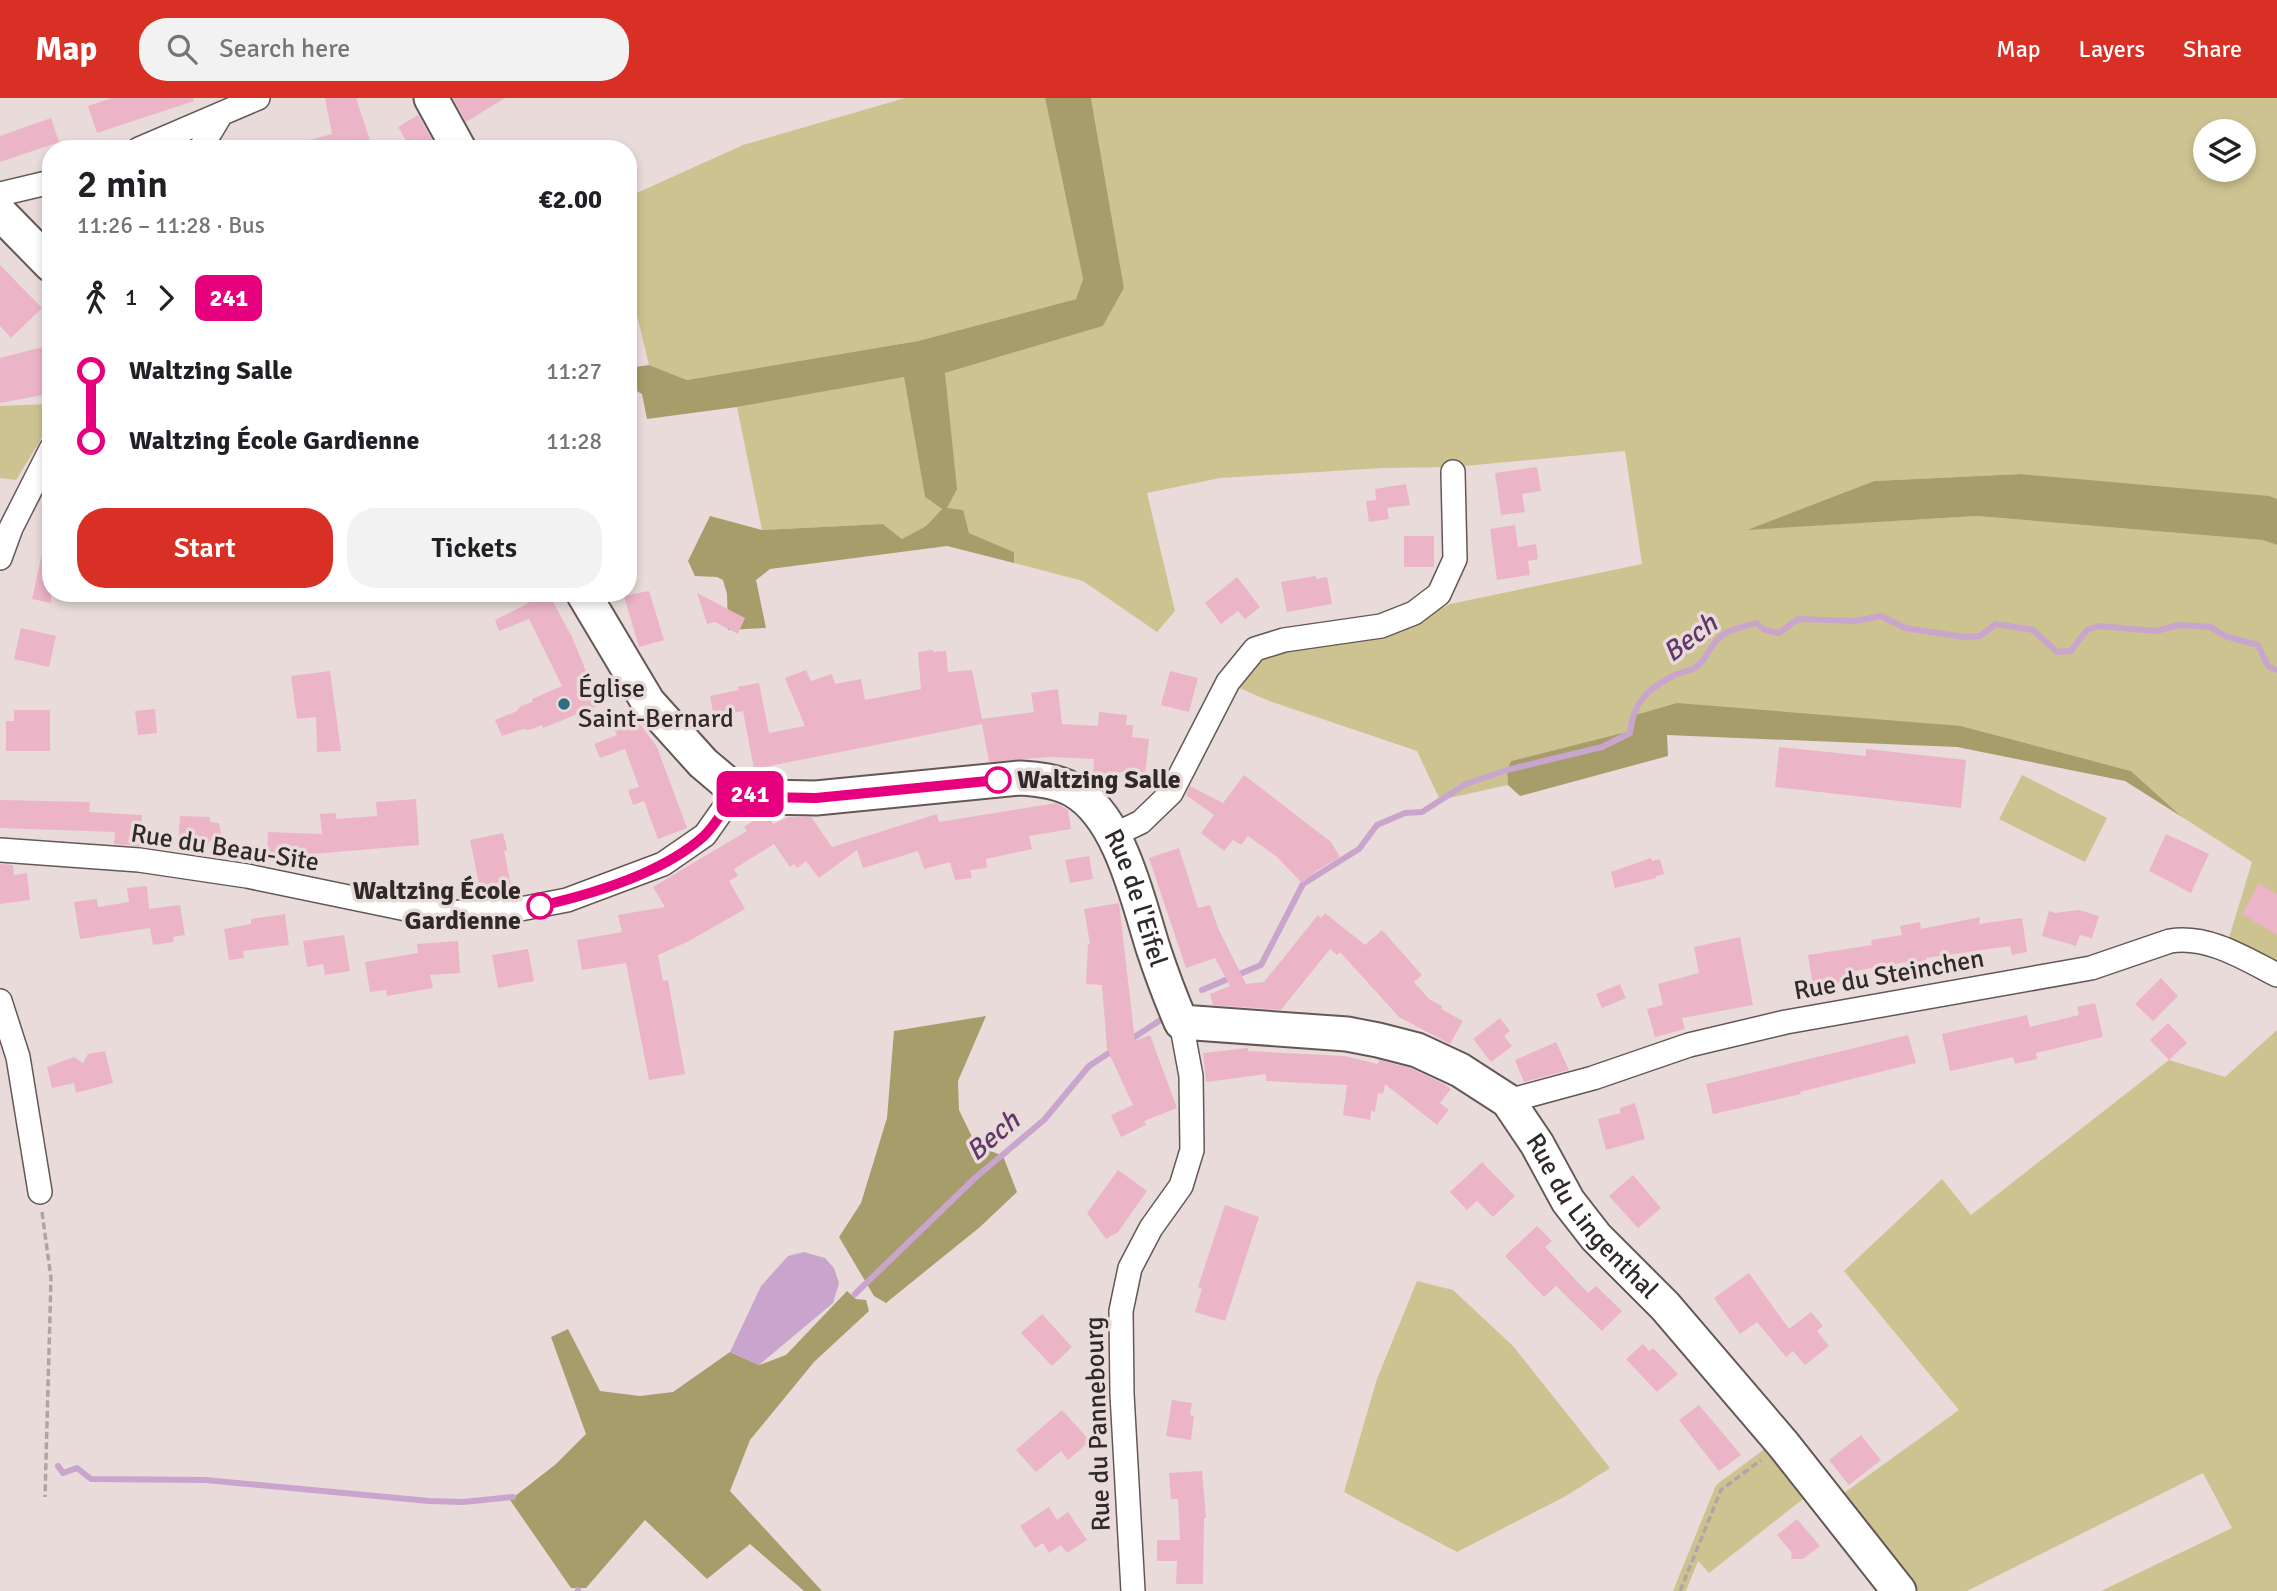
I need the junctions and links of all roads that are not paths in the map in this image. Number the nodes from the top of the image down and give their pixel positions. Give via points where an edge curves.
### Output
1 (258, 98) edge
2 (431, 98) edge
3 (215, 107) edge
4 (155, 140) edge
5 (203, 140) edge
6 (454, 140) edge
7 (42, 184) edge
8 (0, 194) edge
9 (0, 213) edge
10 (42, 256) edge
11 (42, 467) edge
12 (1453, 472) dead end
13 (0, 558) edge
14 (588, 602) edge
15 (736, 791) junction
16 (1112, 836) junction
17 (0, 850) edge
18 (2277, 975) edge
19 (0, 1001) edge
20 (1181, 1022) junction
21 (1508, 1101) junction
22 (40, 1192) road end
23 (1133, 1591) edge
24 (1899, 1591) edge

1 - 3 street
2 - 6 street
3 - 4 street
3 - 5 street
7 - 8 street
9 - 10 street
11 - 13 street
12 - 16 street via 1455,559 1439,594 1414,613 1381,626 1284,639 1255,649 1228,682 1171,793 1141,822
14 - 15 street via 648,702 703,763
15 - 16 street, Rue de l'Eifel via 763,797 816,798 1020,778 1042,780 1073,790 1091,805
15 - 17 street, Rue du Beau-Site via 705,835 663,864 567,900 510,911 416,911 247,876 139,860
16 - 20 street, Rue de l'Eifel via 1124,858
18 - 21 street, Rue du Steinchen via 2219,947 2191,940 2170,941 2091,968 1786,1021
19 - 22 street via 18,1057
20 - 21 street, Rue du Lingenthal via 1378,1040 1417,1050 1460,1070
20 - 23 street, Rue du Pannebourg via 1191,1076 1192,1150 1181,1186 1130,1268 1121,1311
21 - 24 street, Rue du Lingenthal via 1596,1237 1665,1306 1783,1444

